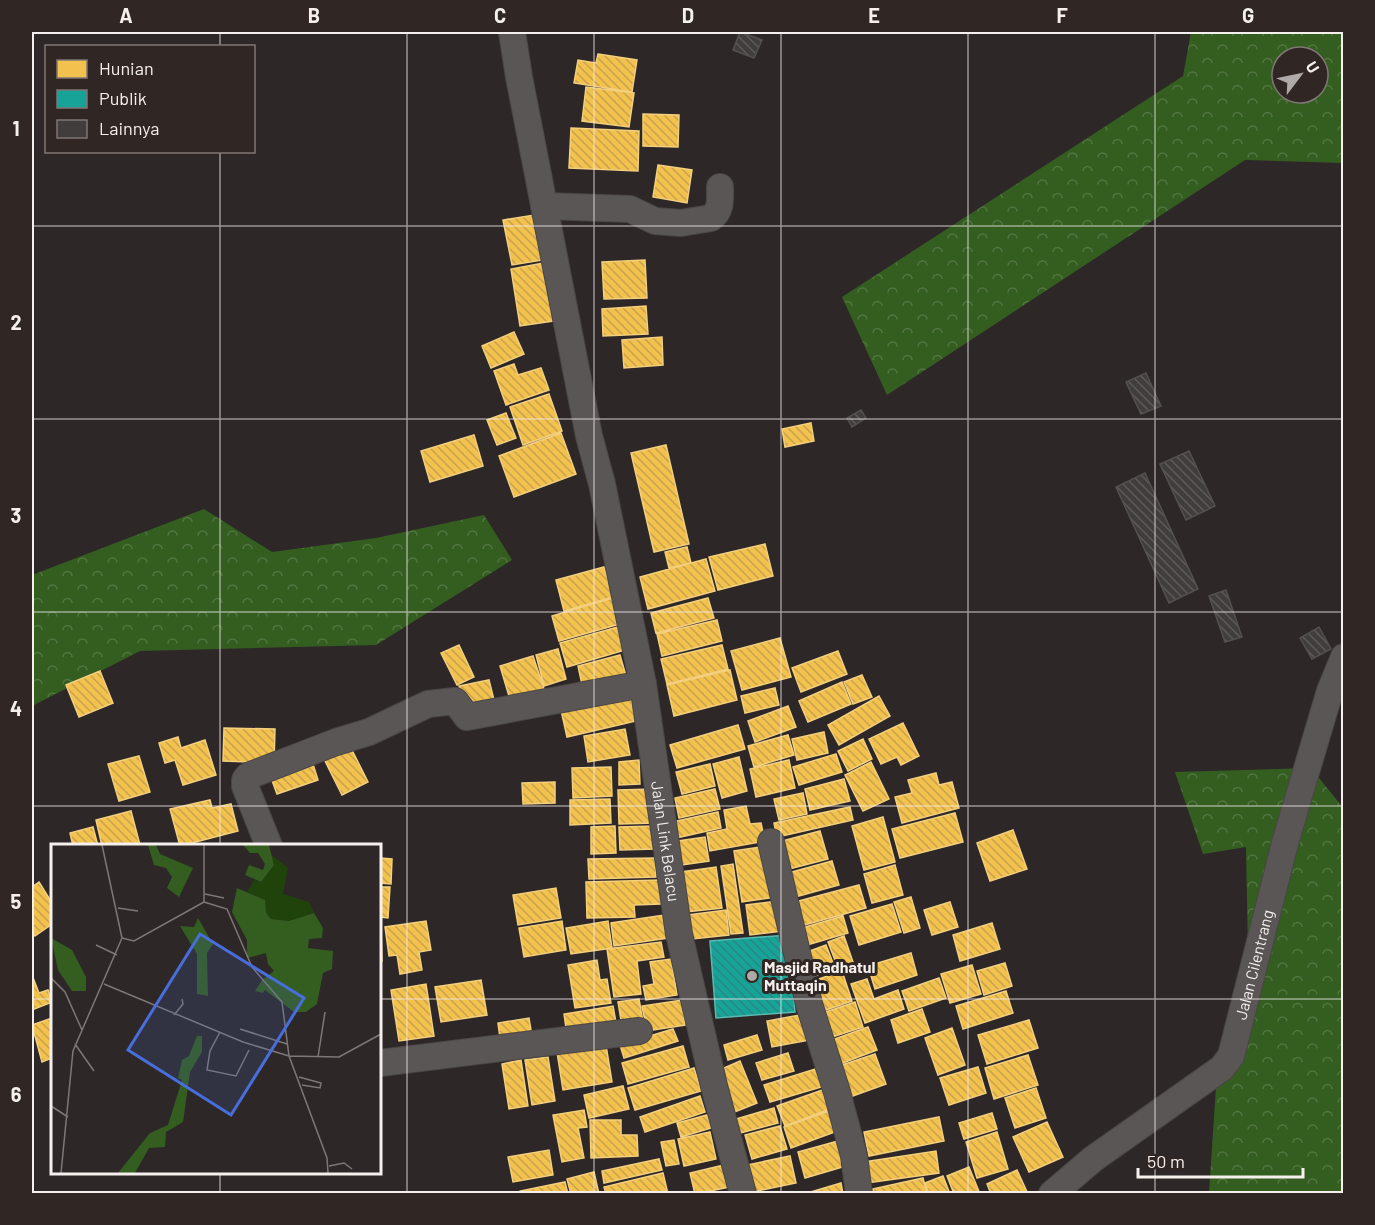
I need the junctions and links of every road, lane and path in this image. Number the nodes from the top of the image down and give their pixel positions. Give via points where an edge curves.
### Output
1 (512, 32) edge
2 (720, 187) dead end
3 (544, 206) junction
4 (1344, 657) edge
5 (643, 684) junction
6 (771, 842) dead end
7 (268, 844) edge
8 (639, 1031) dead end
9 (381, 1063) edge
10 (743, 1194) edge
11 (859, 1194) edge
12 (1052, 1194) edge

1 - 3 street, Jalan Link Belacu
2 - 3 street via 720,206 715,216 681,223 655,221 630,209
3 - 5 street, Jalan Link Belacu
4 - 12 street, Jalan Cilentrang via 1330,691 1285,843 1231,1056 1222,1068 1093,1159
5 - 7 street via 467,717 455,701 428,705 369,732 248,776 245,786
5 - 10 street, Jalan Link Belacu via 679,934
6 - 11 street via 809,1004 854,1156
8 - 9 street

